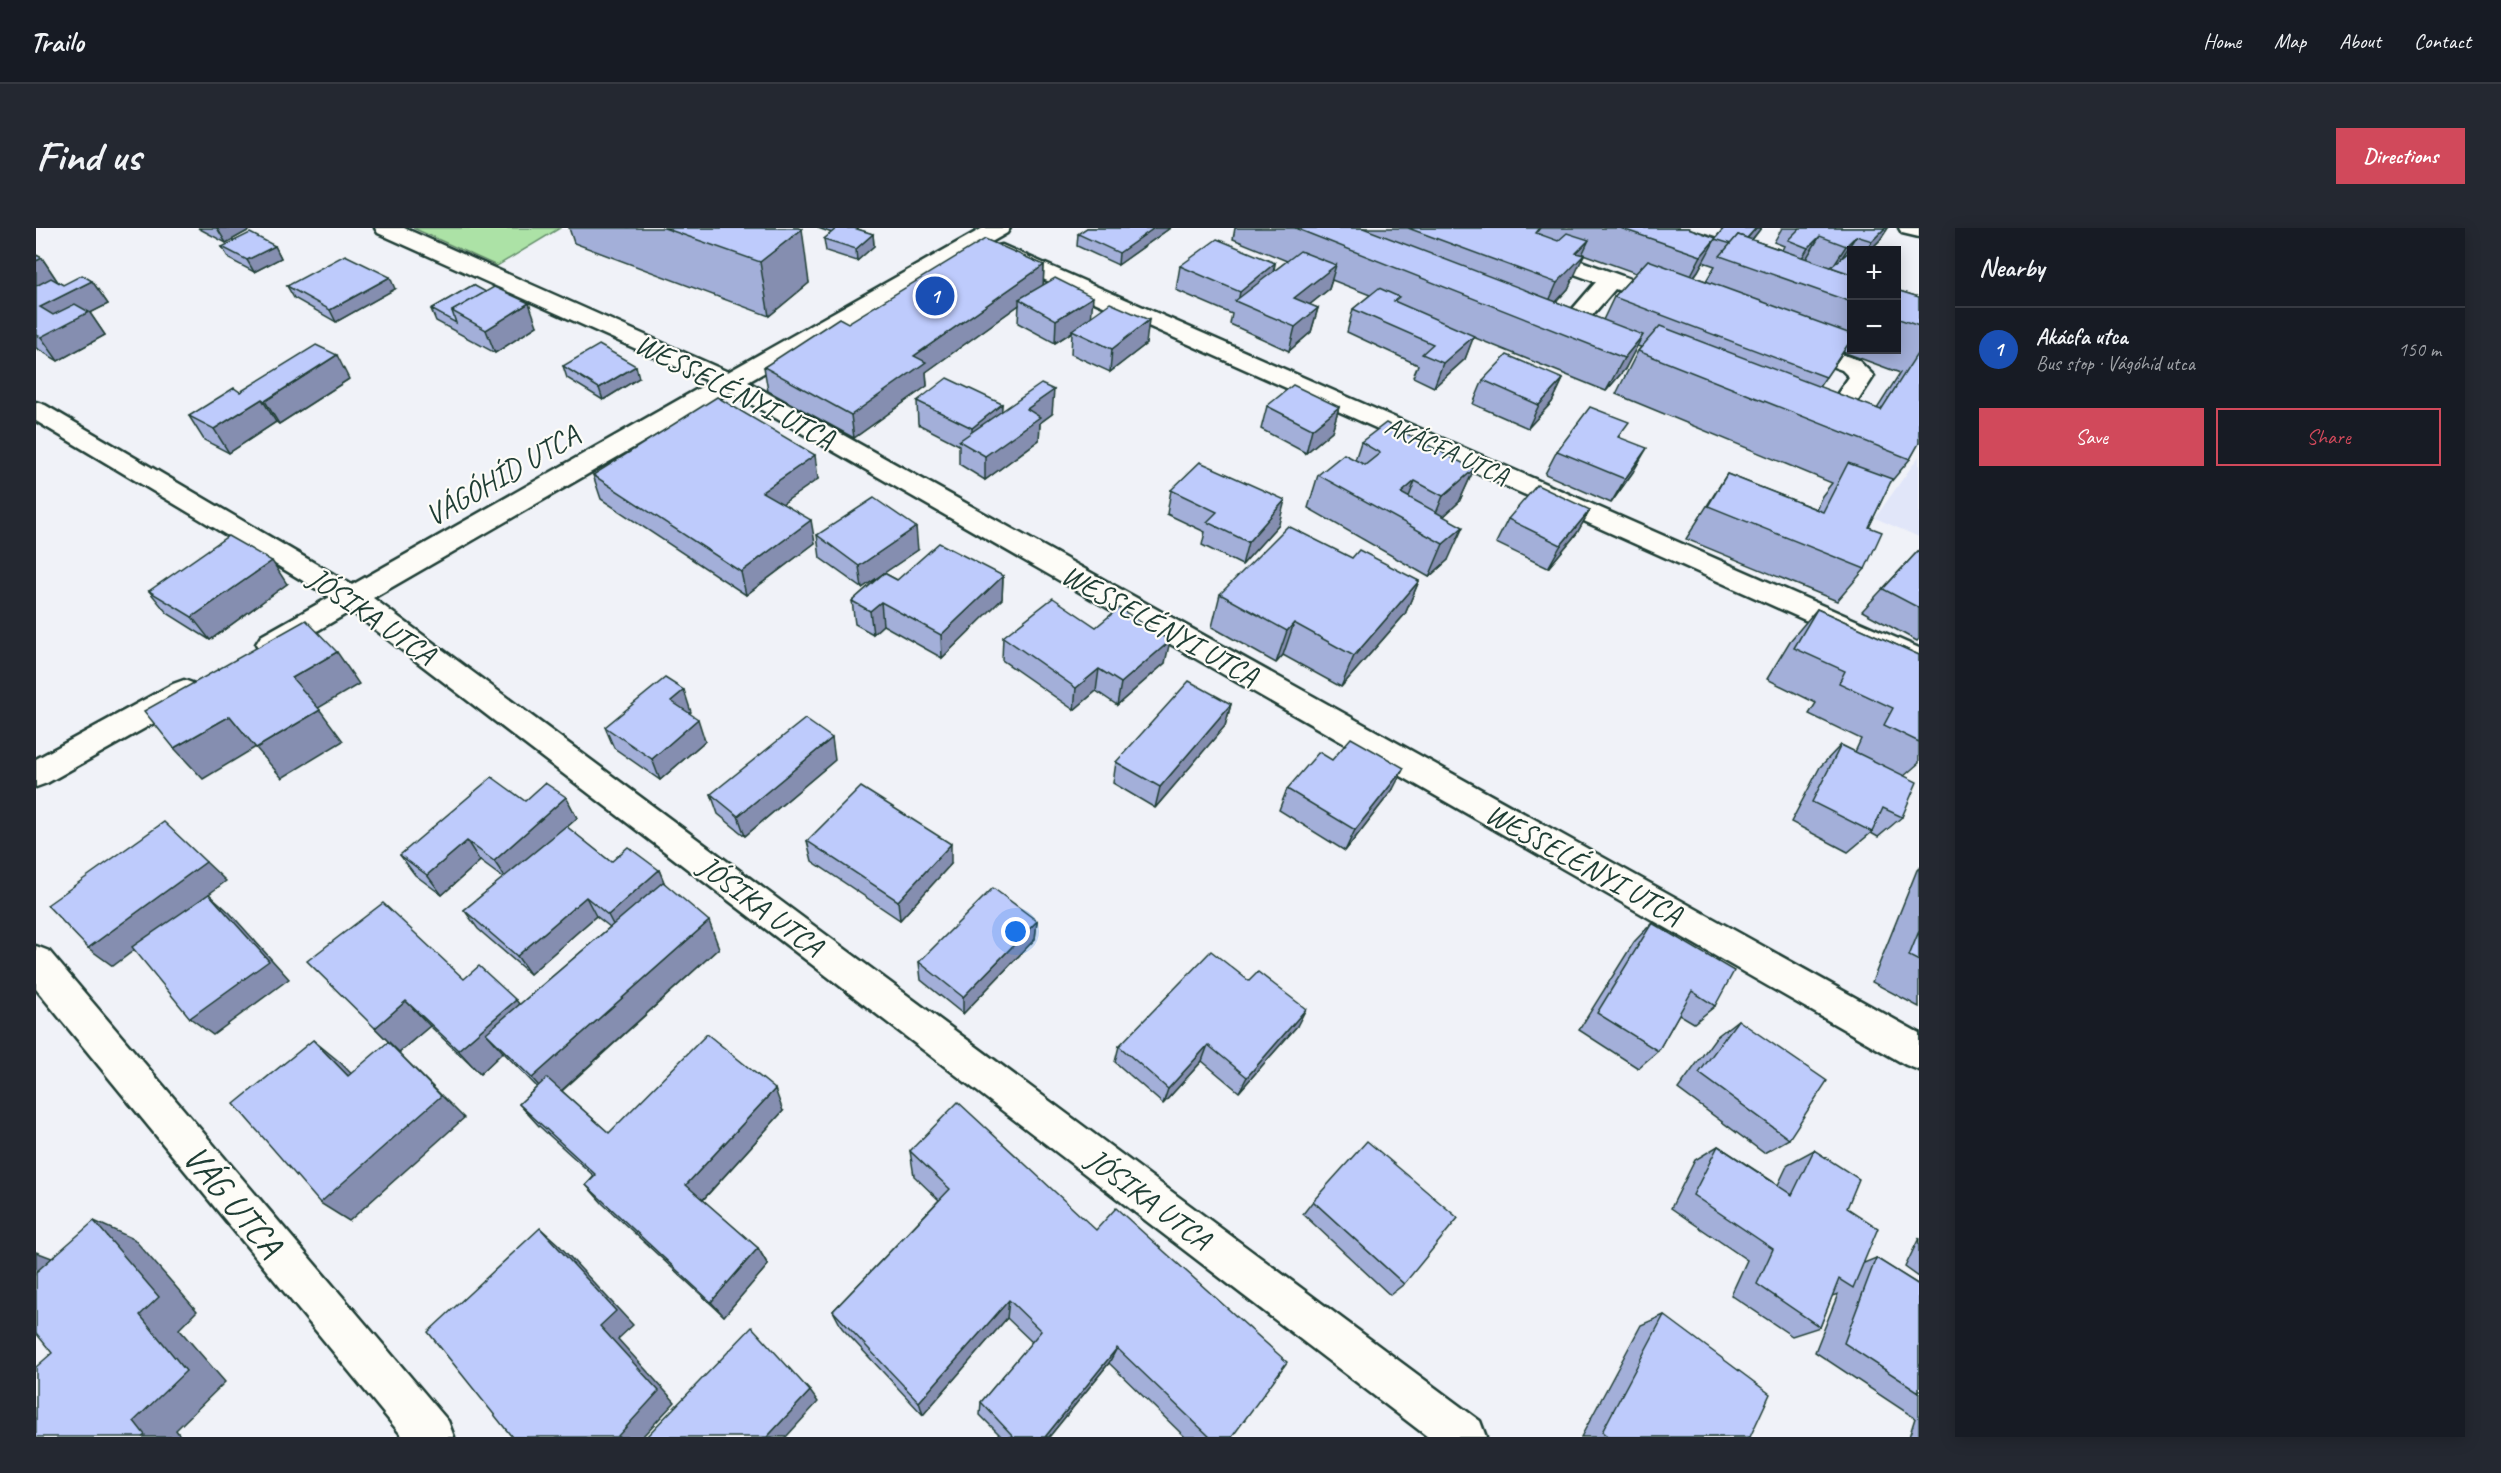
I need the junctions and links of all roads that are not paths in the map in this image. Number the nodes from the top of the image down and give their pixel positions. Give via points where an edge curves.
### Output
1 (386, 228) edge
2 (999, 228) edge
3 (1471, 228) edge
4 (1910, 228) edge
5 (1919, 231) edge
6 (976, 240) junction
7 (1610, 280) junction
8 (1686, 307) edge
9 (1544, 323) edge
10 (1566, 331) junction
11 (1773, 338) edge
12 (1588, 340) edge
13 (730, 382) junction
14 (36, 410) edge
15 (1792, 421) edge
16 (353, 598) junction
17 (251, 655) edge
18 (1919, 660) edge
19 (210, 678) edge
20 (36, 774) edge
21 (36, 962) edge
22 (1919, 1053) edge
23 (432, 1437) edge
24 (1464, 1437) edge

1 - 13 street, WESSELÉNYI UTCA
2 - 6 street, VÁGÓHÍD UTCA
3 - 7 street
4 - 5 street
6 - 13 street, VÁGÓHÍD UTCA
6 - 18 street, AKÁCFA UTCA
7 - 8 street
7 - 10 street
9 - 10 street
10 - 12 street
11 - 15 street via 1850,365 1862,376 1832,421 1815,426
13 - 16 street, VÁGÓHÍD UTCA
13 - 22 street, WESSELÉNYI UTCA
14 - 16 street, JÓSIKA UTCA
16 - 17 street, VÁGÓHÍD UTCA
16 - 24 street, JÓSIKA UTCA
19 - 20 street
21 - 23 street, VÁG UTCA

